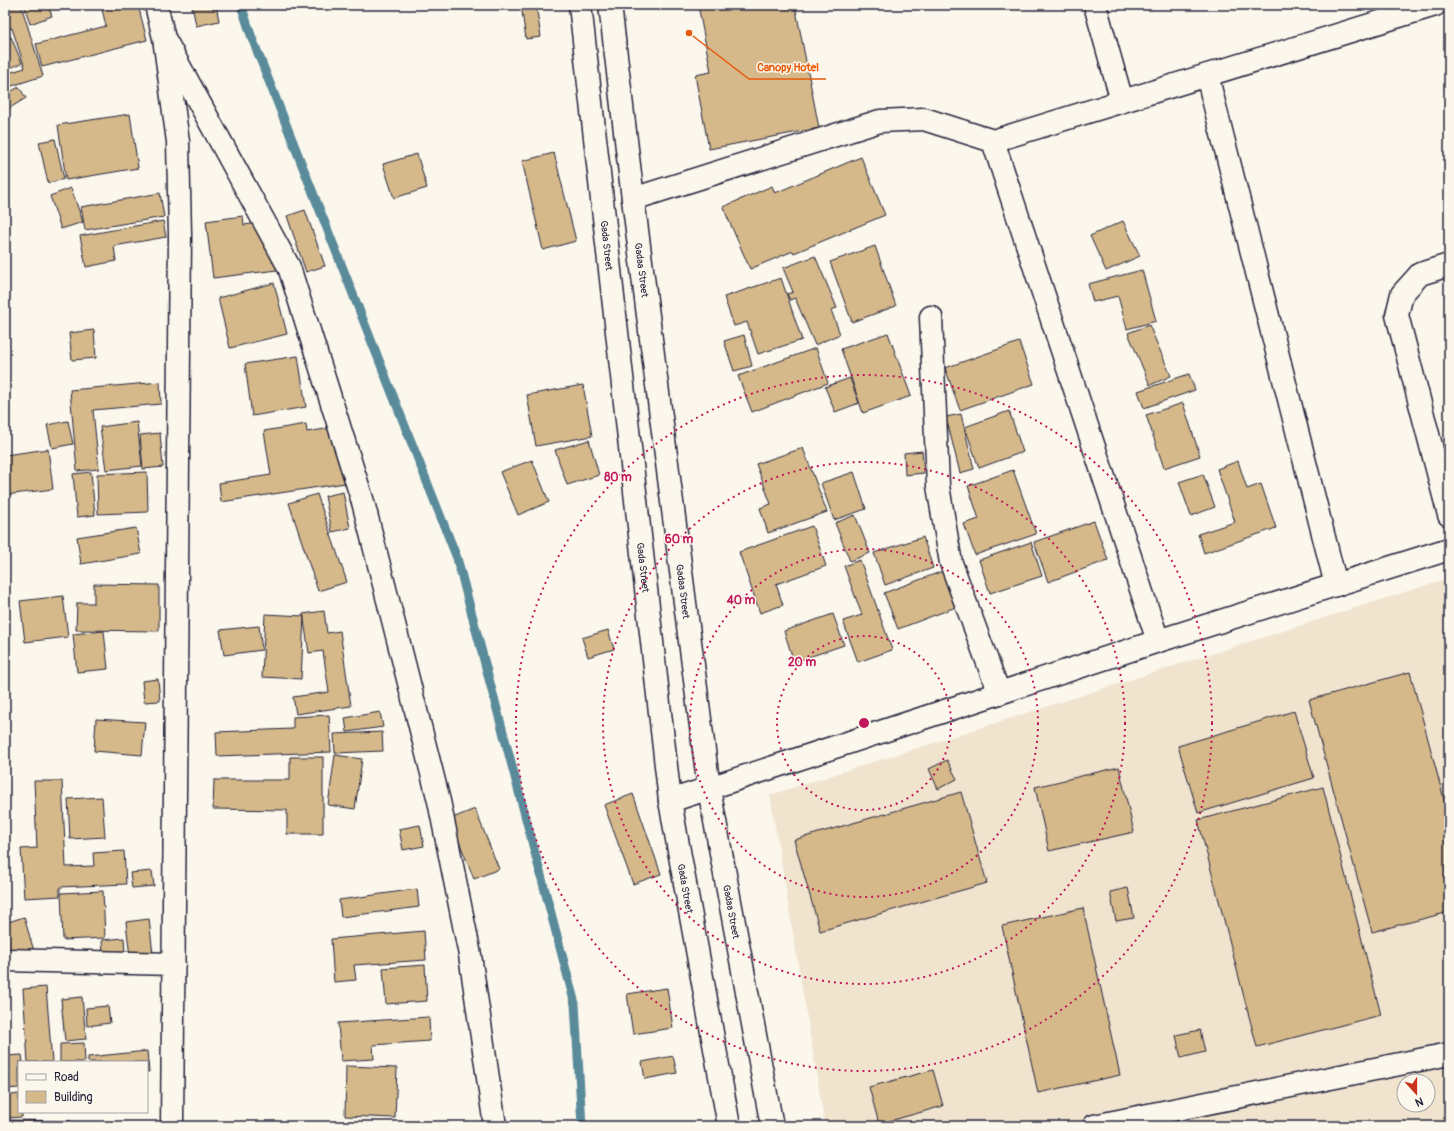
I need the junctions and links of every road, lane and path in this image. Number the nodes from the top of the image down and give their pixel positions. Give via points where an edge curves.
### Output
1 (156, 5) edge
2 (580, 5) edge
3 (610, 5) edge
4 (1095, 5) edge
5 (1435, 5) edge
6 (164, 38) junction
7 (1206, 75) junction
8 (1122, 101) junction
9 (993, 140) junction
10 (633, 199) junction
11 (1449, 265) edge
12 (931, 317) dead end
13 (1449, 515) edge
14 (1449, 549) edge
15 (1336, 585) junction
16 (1158, 641) junction
17 (998, 693) junction
18 (709, 789) junction
19 (670, 801) junction
20 (5, 960) edge
21 (174, 964) junction
22 (1449, 1054) edge
23 (172, 1126) edge
24 (495, 1126) edge
25 (729, 1126) edge
26 (772, 1126) edge
27 (1094, 1126) edge

1 - 6 street
2 - 19 street, Gada Street
3 - 10 street, Gadaa Street
4 - 8 street
5 - 7 street
6 - 21 street via 178,142 180,236
6 - 24 street via 289,268 363,502 439,801 470,955
7 - 8 street
7 - 15 street
8 - 9 street
9 - 10 street via 924,119 880,121
9 - 16 street
10 - 18 street, Gadaa Street
11 - 13 street via 1420,274 1402,294 1397,315
12 - 17 street via 938,486 951,563
14 - 15 street
15 - 16 street
16 - 17 street
17 - 18 street
18 - 19 street
18 - 26 street, Gadaa Street
19 - 25 street, Gada Street
20 - 21 street
21 - 23 street
22 - 27 street

